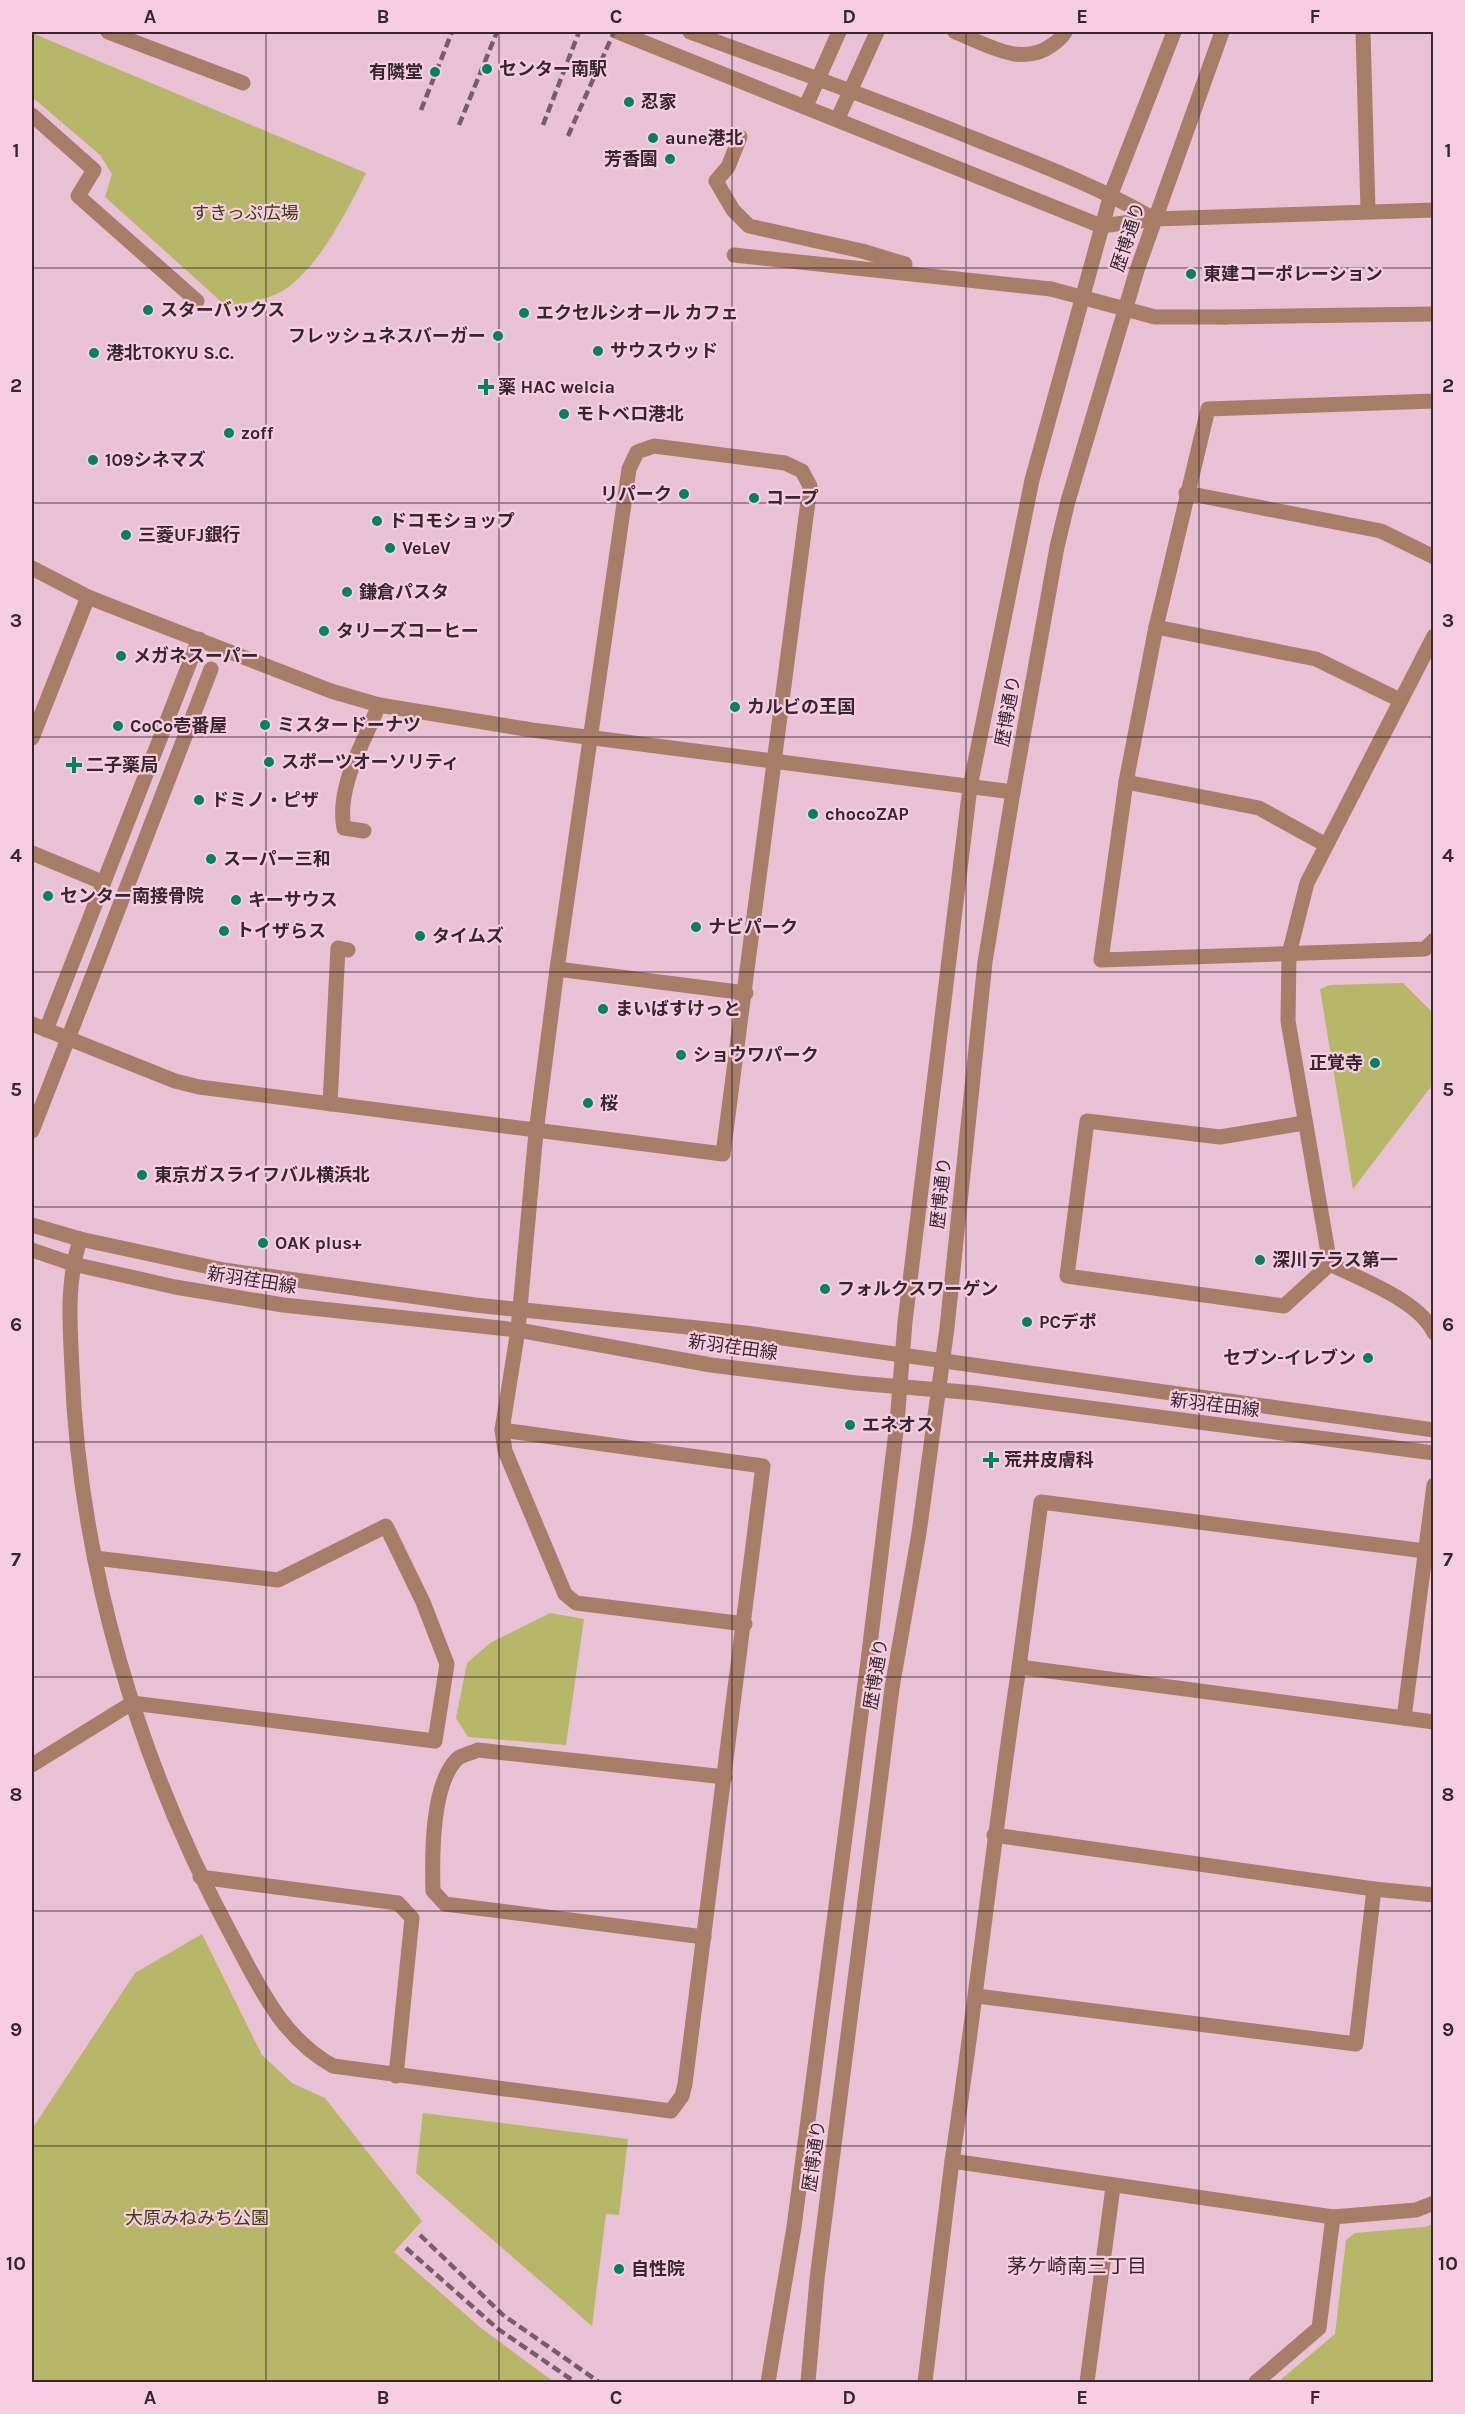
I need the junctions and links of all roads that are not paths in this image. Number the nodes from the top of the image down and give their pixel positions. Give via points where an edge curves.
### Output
1 (108, 32) edge
2 (618, 32) edge
3 (690, 32) edge
4 (839, 32) edge
5 (877, 32) edge
6 (955, 32) edge
7 (1065, 32) edge
8 (1174, 32) edge
9 (1222, 32) edge
10 (1363, 32) edge
11 (819, 80) junction
12 (243, 83) dead end
13 (851, 89) junction
14 (806, 106) junction
15 (32, 115) edge
16 (838, 118) junction
17 (740, 137) dead end
18 (1111, 194) junction
19 (1434, 210) edge
20 (1368, 212) junction
21 (1154, 219) junction
22 (1101, 226) junction
23 (734, 255) dead end
24 (940, 275) junction
25 (197, 301) dead end
26 (1434, 314) edge
27 (1434, 401) edge
28 (1186, 493) junction
29 (1434, 557) edge
30 (32, 568) edge
31 (88, 597) junction
32 (1156, 627) junction
33 (1434, 636) edge
34 (199, 639) junction
35 (211, 669) dead end
36 (1400, 700) junction
37 (379, 705) junction
38 (589, 736) junction
39 (32, 738) edge
40 (773, 760) junction
41 (1126, 782) junction
42 (970, 786) junction
43 (1013, 792) junction
44 (363, 831) dead end
45 (1326, 845) junction
46 (32, 853) edge
47 (102, 882) junction
48 (1434, 940) edge
49 (348, 950) dead end
50 (1289, 954) junction
51 (557, 969) junction
52 (746, 993) junction
53 (39, 1027) edge
54 (330, 1104) junction
55 (1304, 1123) junction
56 (32, 1131) edge
57 (536, 1132) junction
58 (32, 1225) edge
59 (80, 1239) junction
60 (32, 1250) edge
61 (73, 1264) junction
62 (1330, 1264) junction
63 (520, 1308) junction
64 (518, 1330) junction
65 (1434, 1333) edge
66 (902, 1354) junction
67 (942, 1360) junction
68 (900, 1388) junction
69 (939, 1390) junction
70 (502, 1430) junction
71 (1434, 1430) edge
72 (1434, 1453) edge
73 (1434, 1485) edge
74 (1425, 1551) junction
75 (95, 1558) junction
76 (745, 1624) junction
77 (1019, 1667) junction
78 (132, 1703) junction
79 (1404, 1718) junction
80 (1434, 1722) edge
81 (32, 1765) edge
82 (725, 1777) junction
83 (994, 1835) junction
84 (200, 1877) junction
85 (1374, 1889) junction
86 (1434, 1895) edge
87 (704, 1937) junction
88 (977, 1996) junction
89 (396, 2076) junction
90 (952, 2161) junction
91 (1113, 2187) junction
92 (1434, 2203) edge
93 (1334, 2217) junction
94 (768, 2382) edge
95 (808, 2382) edge
96 (925, 2382) edge
97 (1088, 2382) edge
98 (1257, 2382) edge

1 - 12 street
2 - 14 street
3 - 11 street
4 - 11 street
5 - 13 street
6 - 7 street via 1014,56 1039,55
8 - 18 street, 歴博通り
9 - 21 street, 歴博通り
10 - 20 street
11 - 13 street
11 - 14 street
13 - 16 street
13 - 18 street
14 - 16 street
15 - 25 street via 94,171 78,196
16 - 22 street
17 - 24 street via 728,167 716,181 733,210 749,226 862,251
18 - 21 street
18 - 22 street, 歴博通り
19 - 20 street
20 - 21 street
21 - 22 street
21 - 43 street, 歴博通り via 1060,536
22 - 42 street, 歴博通り via 1032,480
23 - 24 street
24 - 26 street, bridge via 1051,289 1155,317
27 - 28 street via 1208,409
28 - 29 street via 1381,531
28 - 32 street
30 - 31 street
31 - 34 street
31 - 39 street
32 - 36 street via 1316,659
32 - 41 street
33 - 36 street
34 - 37 street via 331,691
34 - 47 street
35 - 56 street, bridge
36 - 45 street
37 - 38 street
37 - 44 street via 343,802 344,828
38 - 40 street
38 - 40 street via 629,470 637,452 654,446 785,463 802,471 810,486
38 - 51 street
40 - 42 street
40 - 52 street
41 - 45 street via 1259,808
41 - 50 street via 1101,960
42 - 43 street
42 - 66 street, 歴博通り
43 - 67 street, 歴博通り via 985,962
45 - 50 street via 1307,883
46 - 47 street
47 - 53 street
48 - 50 street via 1425,949
49 - 54 street via 338,948
50 - 55 street via 1288,1021
51 - 52 street
51 - 57 street
52 - 57 street via 723,1154
53 - 54 street via 176,1081
54 - 57 street
55 - 62 street
55 - 62 street via 1220,1137 1087,1121 1067,1276 1284,1306
57 - 63 street
58 - 59 street, 新羽荏田線
59 - 61 street
59 - 63 street, 新羽荏田線 via 224,1270
60 - 61 street, 新羽荏田線
61 - 64 street, 新羽荏田線 via 283,1305
61 - 75 street via 69,1286 74,1425
62 - 65 street via 1399,1299 1420,1315
63 - 64 street
63 - 66 street, 新羽荏田線
64 - 68 street, 新羽荏田線 via 711,1365
64 - 70 street
66 - 67 street, 新羽荏田線
66 - 68 street, 歴博通り
67 - 69 street, 歴博通り
67 - 71 street, 新羽荏田線
68 - 69 street, 新羽荏田線
68 - 94 street, 歴博通り via 797,2204
69 - 72 street, 新羽荏田線
69 - 95 street, 歴博通り via 892,1688 817,2279
70 - 76 street via 505,1451 565,1594 576,1603
70 - 76 street via 763,1466
73 - 74 street
74 - 77 street via 1041,1502
74 - 79 street
75 - 78 street
75 - 78 street via 278,1580 386,1526 423,1602 447,1664 435,1741
76 - 82 street
77 - 79 street
77 - 83 street
78 - 81 street
78 - 84 street
79 - 80 street
82 - 87 street
82 - 87 street via 478,1750 457,1759 444,1782 433,1828 433,1891 445,1904
83 - 85 street
83 - 88 street
84 - 89 street via 267,2000 295,2038 333,2066
84 - 89 street via 398,1903 412,1918
85 - 86 street
85 - 88 street via 1356,2044
87 - 89 street via 685,2084 671,2111
88 - 90 street
90 - 91 street
90 - 96 street
91 - 93 street
91 - 97 street
92 - 93 street via 1416,2210
93 - 98 street via 1319,2328

